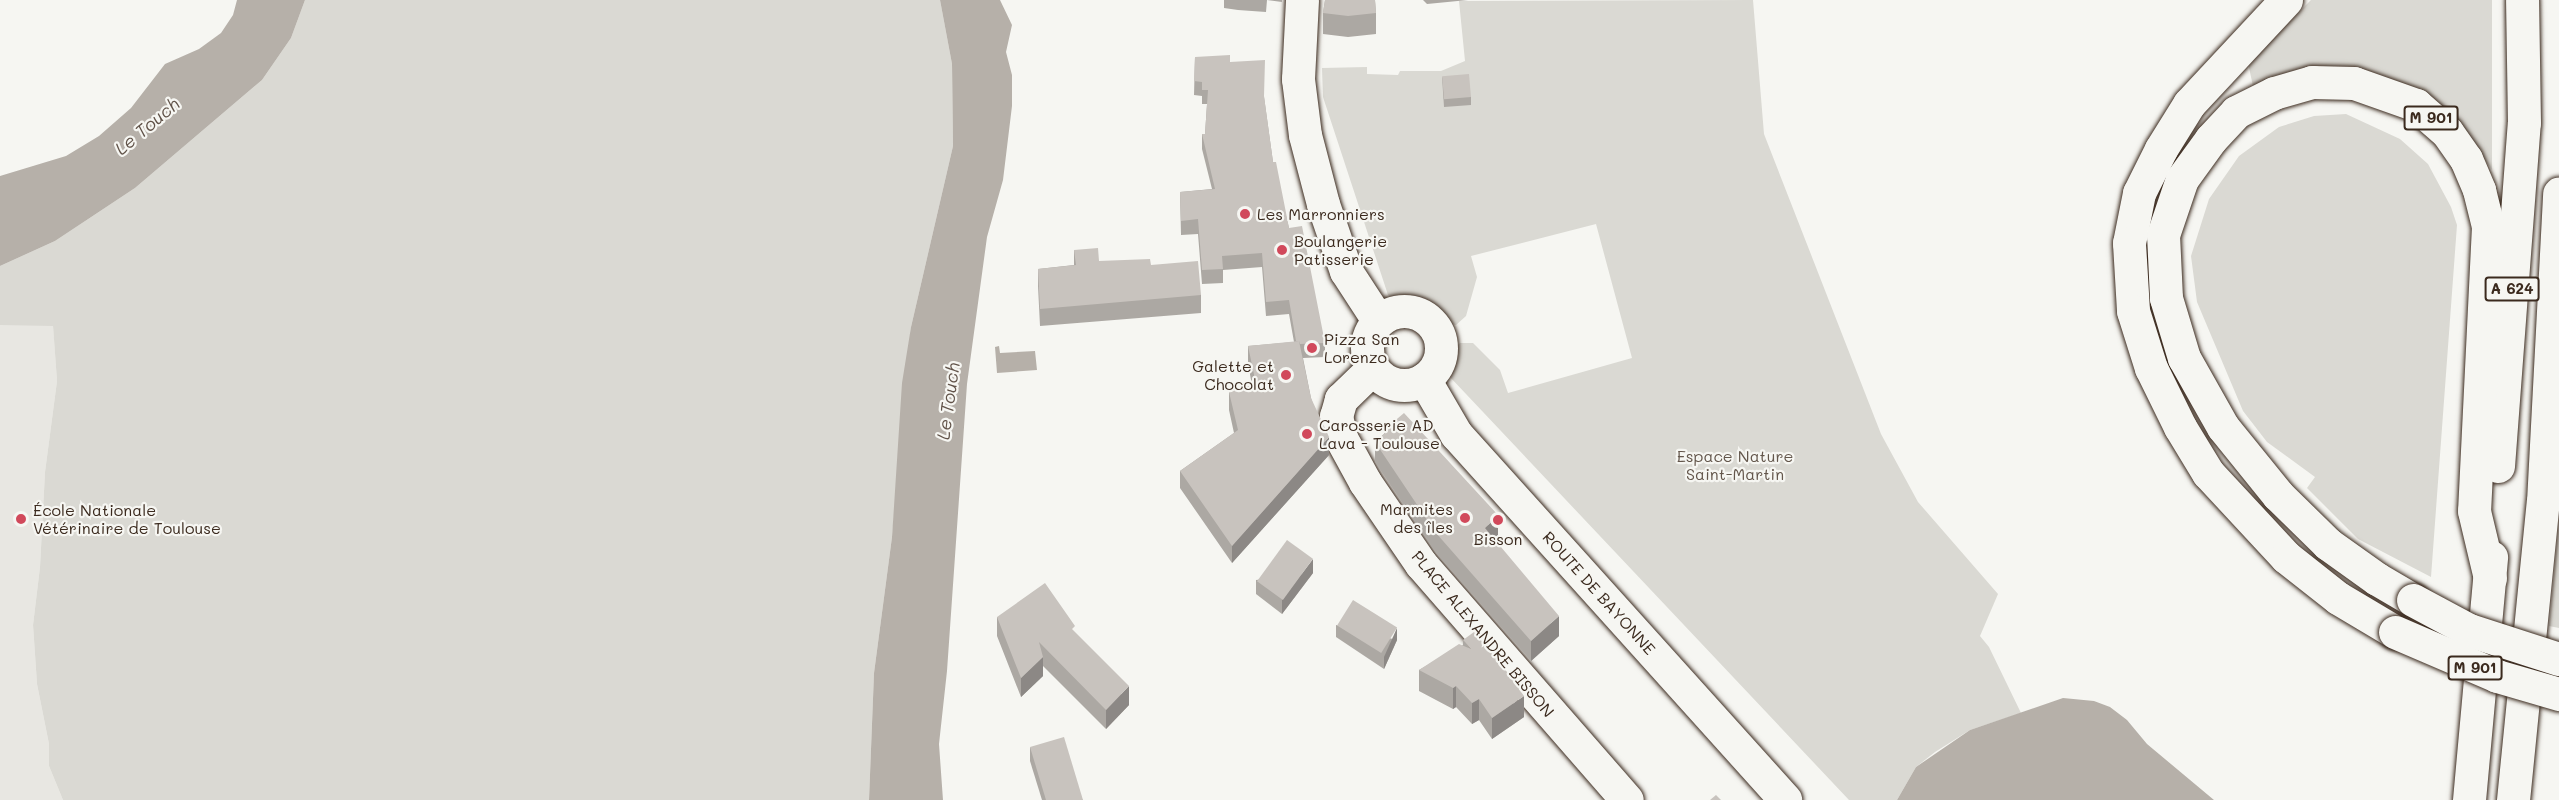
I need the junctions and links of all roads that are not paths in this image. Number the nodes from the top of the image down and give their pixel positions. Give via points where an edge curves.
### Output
1 (1302, 0) edge
2 (2286, 0) edge
3 (2522, 0) edge
4 (2559, 193) edge
5 (1378, 320) junction
6 (1373, 368) junction
7 (1424, 380) junction
8 (2490, 578) junction
9 (2559, 659) edge
10 (2559, 694) edge
11 (1627, 800) edge
12 (1785, 800) edge
13 (2469, 800) edge
14 (2513, 800) edge

1 - 5 main road via 1298,79 1305,135 1346,271
2 - 10 main road, M 901, bridge via 2189,104 2139,193 2129,243 2133,311 2151,368 2208,473 2286,557 2338,598 2395,632 2497,676
3 - 8 main road, A 624 via 2524,123
4 - 14 main road, A 624 via 2543,502
5 - 6 main road via 1367,343 1367,356
5 - 7 main road via 1398,311 1409,311 1435,328 1440,338 1440,354 1435,369
6 - 7 main road via 1379,376 1396,384
6 - 11 main road, PLACE ALEXANDRE BISSON via 1341,399 1336,416 1341,438 1365,482 1421,564
7 - 12 main road, ROUTE DE BAYONNE via 1456,434
8 - 9 main road, M 901, bridge via 2474,511 2488,226 2466,159 2447,132 2416,105 2354,83 2312,82 2274,93 2236,112 2182,179 2163,235 2166,298 2184,358 2223,428 2278,495 2328,544 2377,579 2469,630
8 - 13 main road, A 624

